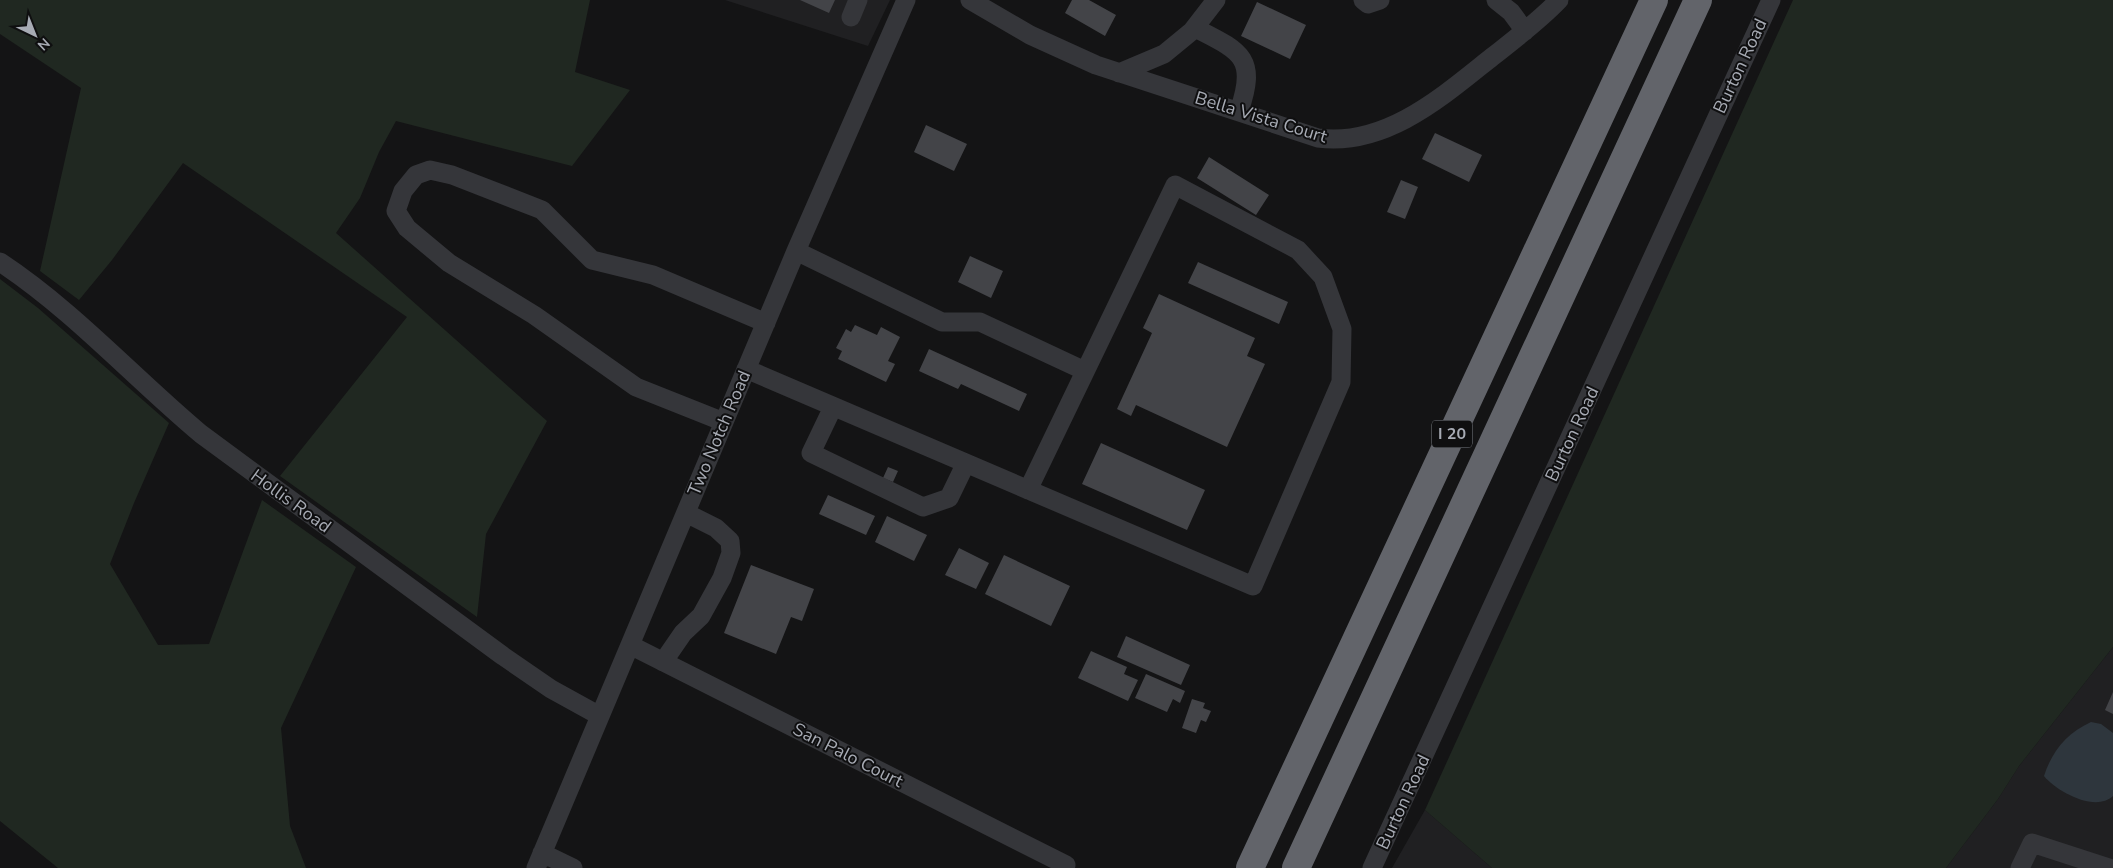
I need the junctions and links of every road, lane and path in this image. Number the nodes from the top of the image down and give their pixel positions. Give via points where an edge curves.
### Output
1 (906, 0) edge
2 (970, 0) edge
3 (1216, 0) edge
4 (1363, 0) edge
5 (1380, 0) edge
6 (1496, 0) edge
7 (1559, 0) edge
8 (1654, 0) edge
9 (1698, 0) edge
10 (1771, 0) edge
11 (1194, 28) junction
12 (1525, 31) junction
13 (1119, 73) junction
14 (1239, 111) junction
15 (796, 251) junction
16 (0, 262) edge
17 (766, 323) junction
18 (746, 369) junction
19 (1085, 371) junction
20 (833, 406) junction
21 (724, 422) junction
22 (966, 463) junction
23 (1028, 490) junction
24 (686, 513) junction
25 (630, 645) junction
26 (663, 662) junction
27 (600, 716) junction
28 (539, 860) edge
29 (1066, 865) dead end
30 (573, 868) edge
31 (1250, 868) edge
32 (1296, 868) edge
33 (1372, 868) edge
34 (2020, 868) edge
35 (2109, 868) edge

1 - 15 street, Two Notch Road
2 - 13 street, Bella Vista Court via 1069,54
3 - 11 street
4 - 5 street via 1368,4
6 - 12 street via 1511,12
7 - 12 street, Bella Vista Court
8 - 31 highway, I 20
9 - 32 highway, I 20
10 - 33 street, Burton Road
11 - 13 street via 1164,54
11 - 14 street via 1229,46 1244,61 1247,86
12 - 14 street, Bella Vista Court via 1415,114 1361,136 1332,140 1318,138
13 - 14 street, Bella Vista Court
15 - 17 street, Two Notch Road
15 - 19 street via 942,322 980,322
16 - 27 street, Hollis Road via 32,283 110,349 158,398 201,434 503,656 551,689
17 - 18 street, Two Notch Road
17 - 21 street via 653,275 592,260 542,210 452,176 430,170 416,175 404,191 396,211 406,228 449,263 534,315 636,386
18 - 20 street
18 - 21 street, Two Notch Road
19 - 23 street
19 - 23 street via 1175,185 1298,250 1322,277 1342,328 1341,382 1254,586
20 - 22 street
20 - 22 street via 811,453 923,507 949,498
21 - 24 street, Two Notch Road
22 - 23 street
24 - 25 street, Two Notch Road
24 - 26 street via 716,528 730,541 730,553 722,578 701,616 683,633
25 - 26 street, San Palo Court
25 - 27 street, Two Notch Road
26 - 29 street, San Palo Court
27 - 28 street, Two Notch Road
28 - 30 street
34 - 35 street via 2032,843

